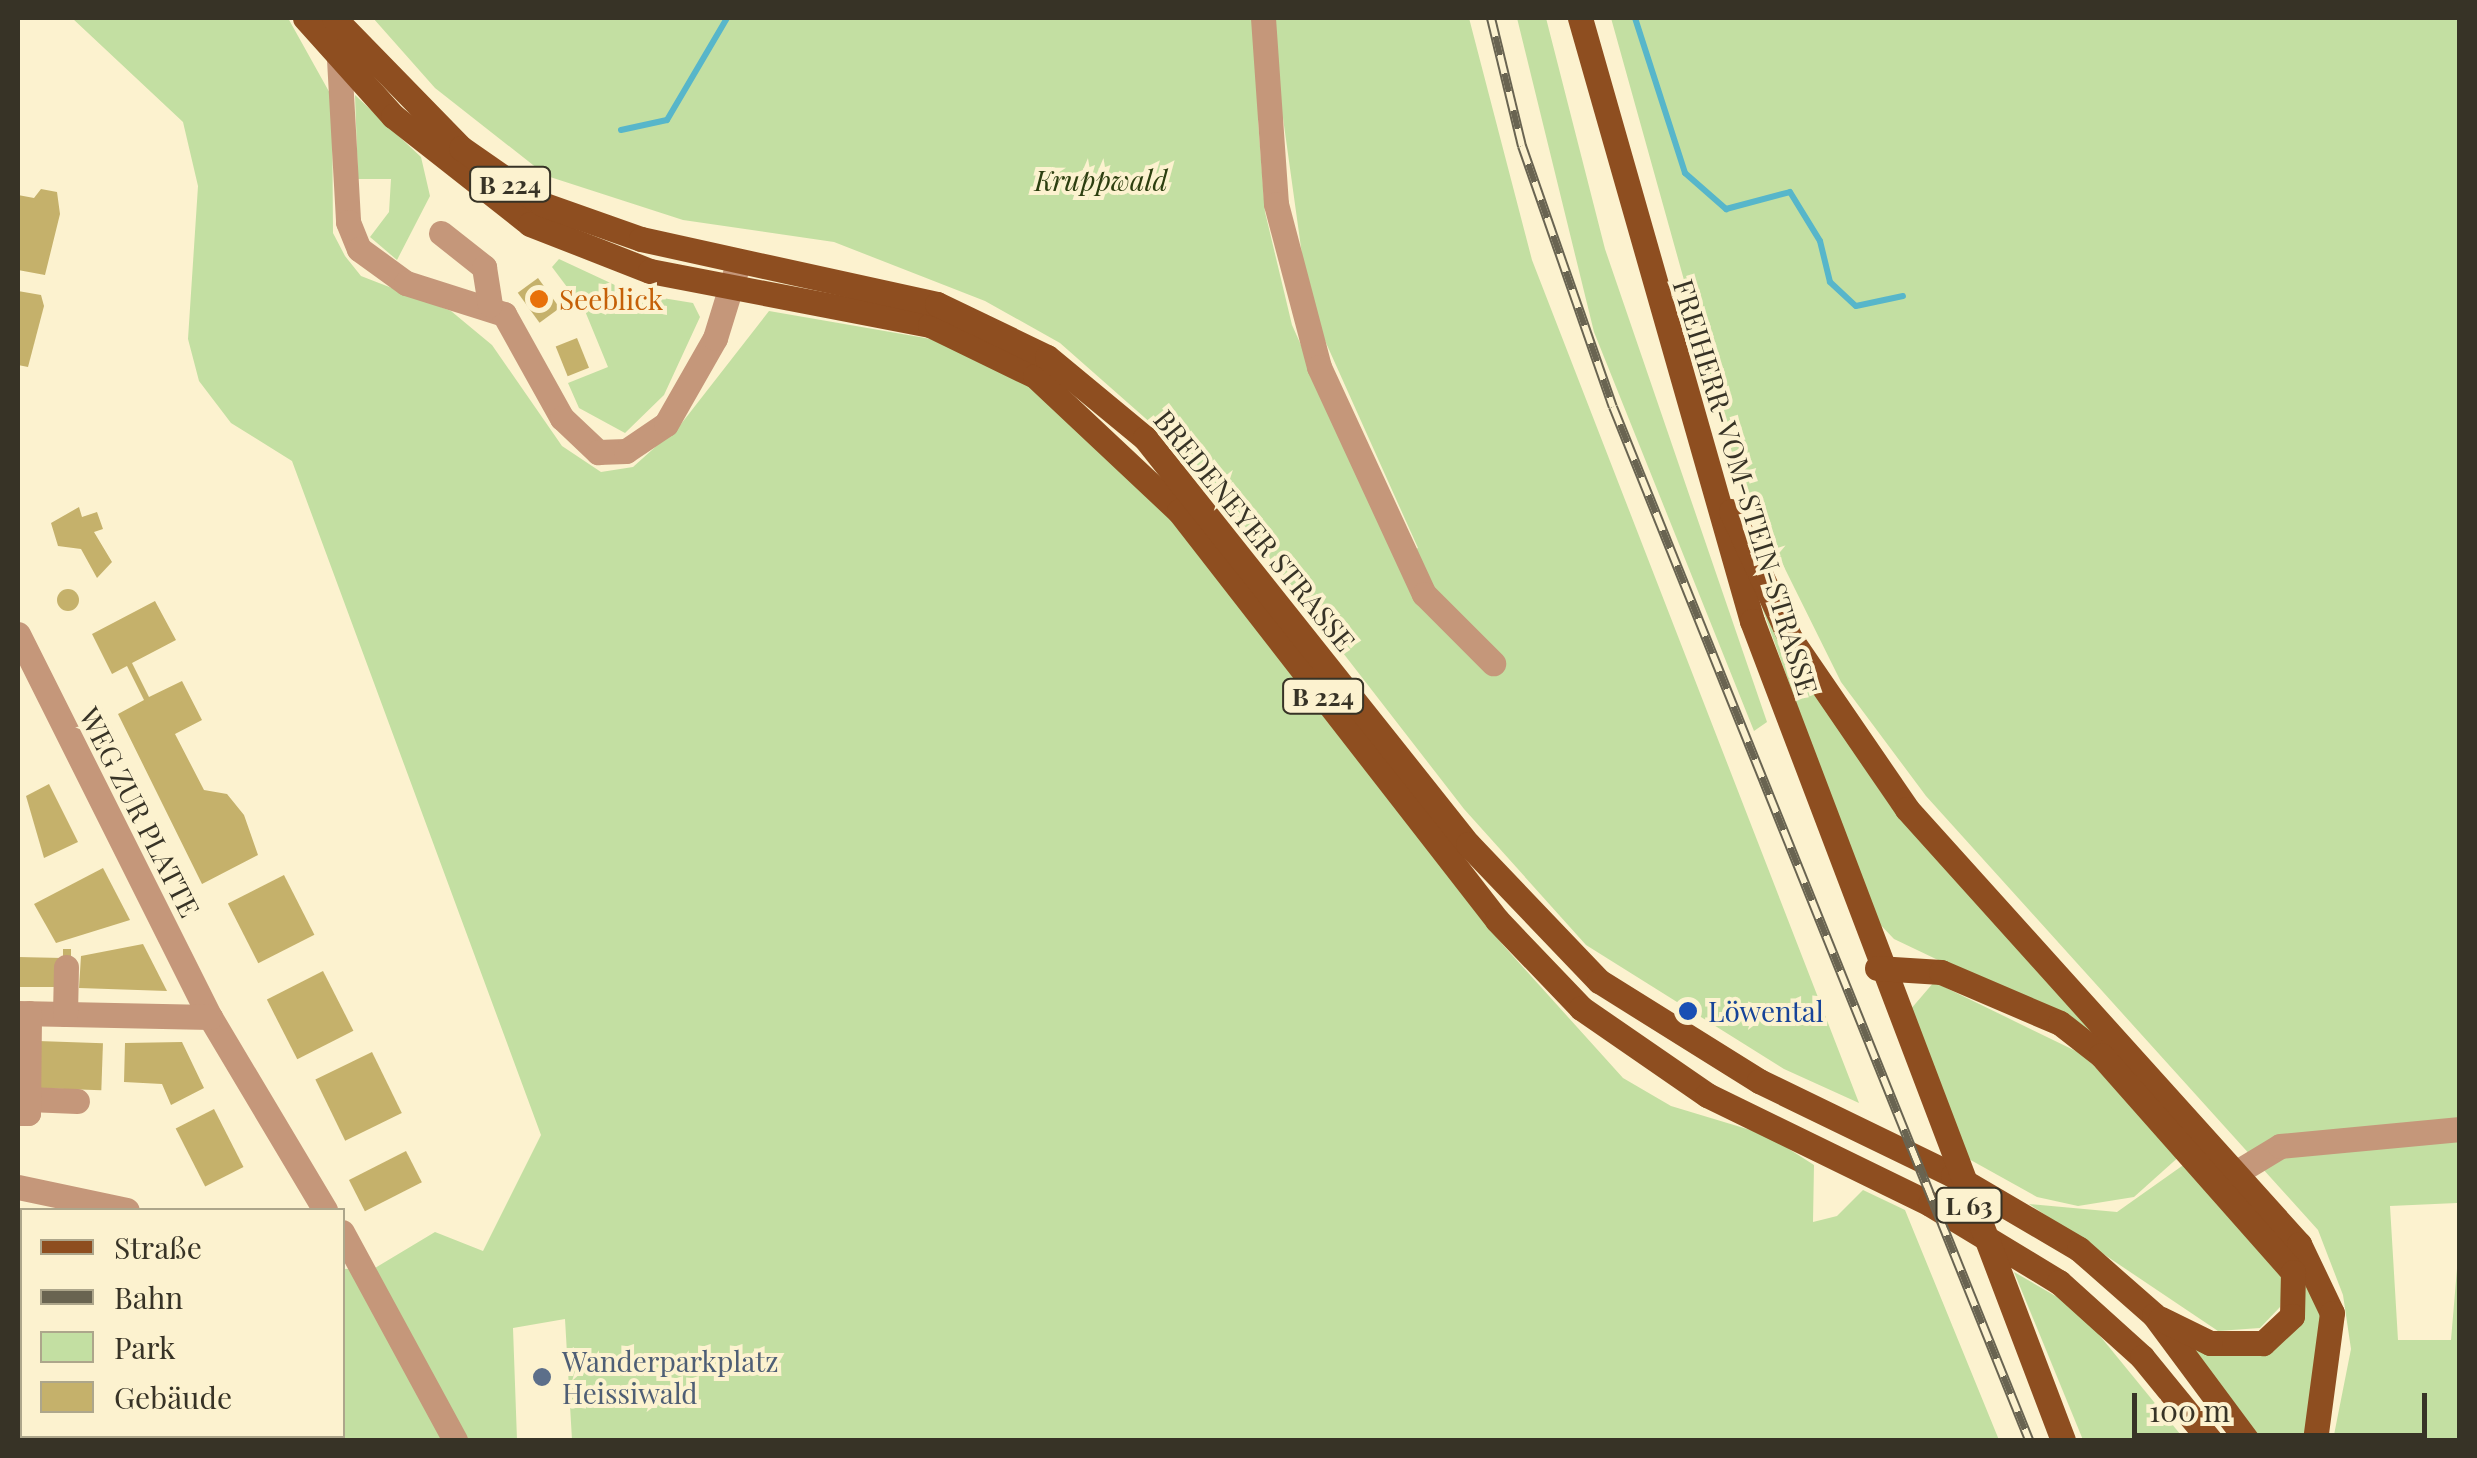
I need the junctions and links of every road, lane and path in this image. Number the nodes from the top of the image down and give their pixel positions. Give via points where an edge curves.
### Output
1 (305, 18) edge
2 (334, 18) edge
3 (1264, 18) edge
4 (1580, 18) edge
5 (338, 59) junction
6 (441, 233) dead end
7 (740, 257) junction
8 (732, 286) junction
9 (490, 305) junction
10 (1708, 470) junction
11 (18, 634) edge
12 (1493, 663) dead end
13 (66, 967) dead end
14 (1877, 968) junction
15 (23, 1013) edge
16 (64, 1014) junction
17 (210, 1016) junction
18 (77, 1101) dead end
19 (23, 1106) edge
20 (2460, 1129) edge
21 (2226, 1177) junction
22 (18, 1187) edge
23 (118, 1208) edge
24 (321, 1208) edge
25 (345, 1238) edge
26 (2154, 1315) junction
27 (455, 1440) edge
28 (2063, 1440) edge
29 (2210, 1440) edge
30 (2246, 1440) edge
31 (2315, 1440) edge

1 - 5 main road, BREDENEYER STRASSE / B 224
2 - 7 main road, BREDENEYER STRASSE / B 224 via 461,148 542,204 640,239
3 - 12 street via 1276,204 1319,366 1424,594
4 - 10 main road, FREIHERR-VOM-STEIN-STRASSE / L 63
5 - 8 main road, BREDENEYER STRASSE / B 224 via 447,165 530,224 650,270
5 - 9 street via 348,222 379,267
6 - 9 street via 484,267
7 - 8 street
7 - 26 main road, BREDENEYER STRASSE / B 224 via 937,304 1033,349 1098,395 1195,495 1468,844 1558,942 1676,1034 1992,1196 2079,1250
8 - 9 street via 715,338 666,424 626,451 585,444 526,344
8 - 29 main road, BREDENEYER STRASSE / B 224 via 930,325 1035,376 1082,412 1178,510 1536,966 1670,1073 2009,1248 2100,1312
10 - 14 main road, FREIHERR-VOM-STEIN-STRASSE / L 63 via 1752,621
10 - 21 main road via 1840,722
11 - 17 street, WEG ZUR PLATTE
13 - 16 street
14 - 21 main road via 1941,972 2060,1022
14 - 28 main road, L 63
15 - 16 street
15 - 19 street
16 - 17 street
17 - 24 street, WEG ZUR PLATTE
18 - 19 street
20 - 21 street via 2280,1146
21 - 26 main road via 2288,1260 2298,1293 2292,1316 2270,1340 2233,1347
21 - 31 main road via 2299,1244 2332,1313
22 - 23 street
25 - 27 street
26 - 30 main road, BREDENEYER STRASSE / B 224

